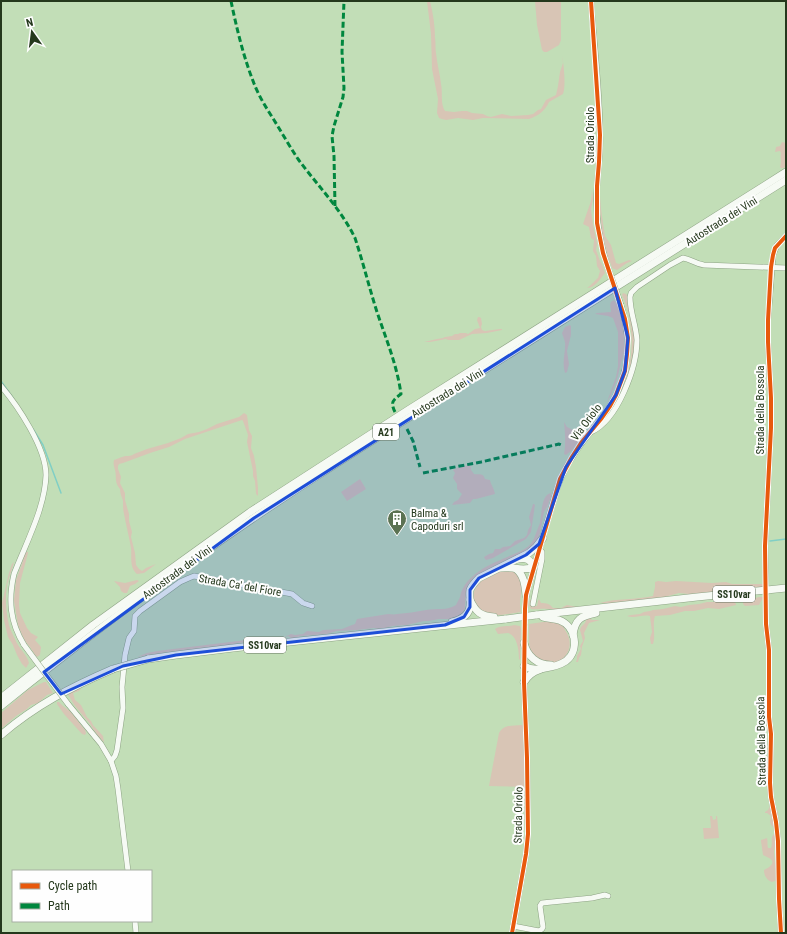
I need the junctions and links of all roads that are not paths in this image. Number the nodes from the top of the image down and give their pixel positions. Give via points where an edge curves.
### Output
1 (591, 1) edge
2 (786, 172) edge
3 (786, 180) edge
4 (786, 236) edge
5 (771, 267) junction
6 (608, 268) joint
7 (786, 268) edge
8 (1, 386) edge
9 (589, 433) junction
10 (543, 538) junction
11 (539, 549) junction
12 (516, 559) junction
13 (534, 567) junction
14 (495, 569) junction
15 (516, 569) junction
16 (786, 588) edge
17 (766, 589) dead end
18 (526, 595) junction
19 (766, 596) dead end
20 (470, 600) junction
21 (533, 604) dead end
22 (312, 606) dead end
23 (602, 608) junction
24 (524, 609) dead end
25 (546, 616) junction
26 (506, 619) junction
27 (445, 626) junction
28 (525, 626) dead end
29 (573, 635) junction
30 (524, 643) junction
31 (524, 666) junction
32 (539, 666) junction
33 (524, 682) junction
34 (1, 698) edge
35 (1, 706) edge
36 (1, 735) edge
37 (111, 761) junction
38 (128, 870) edge
39 (608, 896) dead end
40 (135, 922) edge
41 (513, 926) junction
42 (136, 933) edge
43 (512, 933) edge
44 (781, 933) edge

1 - 6 street, Strada Oriolo via 600,135 596,212 600,242
2 - 34 highway, Autostrada dei Vini / A21 via 250,512 92,625
3 - 35 highway, Autostrada dei Vini / A21 via 254,518 120,613
4 - 5 street, Strada della Bossola via 775,248
5 - 7 street
5 - 9 street via 704,265 683,258 637,287 630,297 637,338 636,357 630,377 605,422
5 - 17 street, Strada della Bossola via 768,342 771,428 765,546
6 - 9 street, Via Oriolo, bridge via 625,319 627,354 625,371 610,406
8 - 37 street, bridge via 33,433 41,451 46,473 38,513 14,574 12,617 24,646 101,744
9 - 10 street, Via Oriolo via 560,479
10 - 11 street, Via Oriolo
10 - 12 highway via 536,547
11 - 13 street, Via Oriolo
11 - 21 street via 542,552 542,559
12 - 13 highway via 527,559
12 - 14 highway
13 - 15 highway
13 - 18 street, Via Oriolo
14 - 15 highway
14 - 20 highway via 474,584 470,590
15 - 18 highway via 521,575
16 - 23 highway, SS10var
18 - 24 street, Via Oriolo
19 - 44 street, Strada della Bossola via 771,734 770,783 778,841
20 - 26 highway via 473,607 483,616
20 - 27 highway via 469,611 464,617
22 - 37 street, Strada Ca' del Fiore via 303,603 292,594 194,576 180,582 140,611 135,616 134,631 125,655 123,708 117,750
23 - 25 highway, SS10var
23 - 29 highway via 598,612 582,616
25 - 26 highway, SS10var, bridge
25 - 29 highway via 563,623
26 - 27 highway, SS10var
27 - 36 highway, SS10var, bridge via 148,659 113,669 85,681 42,704
28 - 30 street
29 - 32 highway via 574,646 570,657 555,666
30 - 31 street
30 - 32 highway
31 - 32 highway via 532,663
31 - 33 street
32 - 33 highway
33 - 41 street, Strada Oriolo via 528,834
37 - 38 street via 116,776
39 - 41 street via 542,903 542,930
40 - 42 street
41 - 43 street, Strada Oriolo

